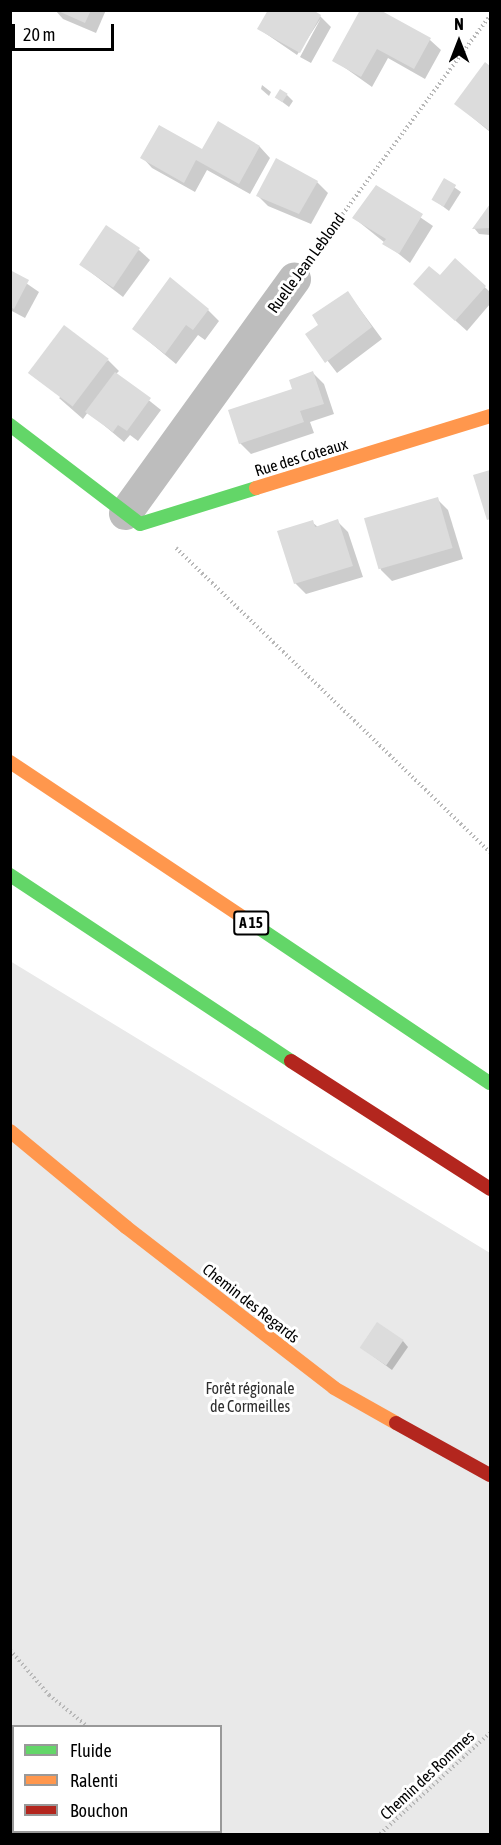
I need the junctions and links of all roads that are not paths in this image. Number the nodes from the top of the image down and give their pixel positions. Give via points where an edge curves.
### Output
1 (294, 279) road end
2 (490, 416) edge
3 (10, 425) edge
4 (133, 518) junction
5 (10, 762) edge
6 (10, 875) edge
7 (490, 1083) edge
8 (10, 1131) edge
9 (490, 1189) edge
10 (490, 1475) edge

1 - 4 street, Ruelle Jean Leblond
2 - 4 main road, Rue des Coteaux
3 - 4 main road
5 - 7 main road, A 15
6 - 9 main road
8 - 10 main road, Chemin des Regards via 126,1227 334,1388

